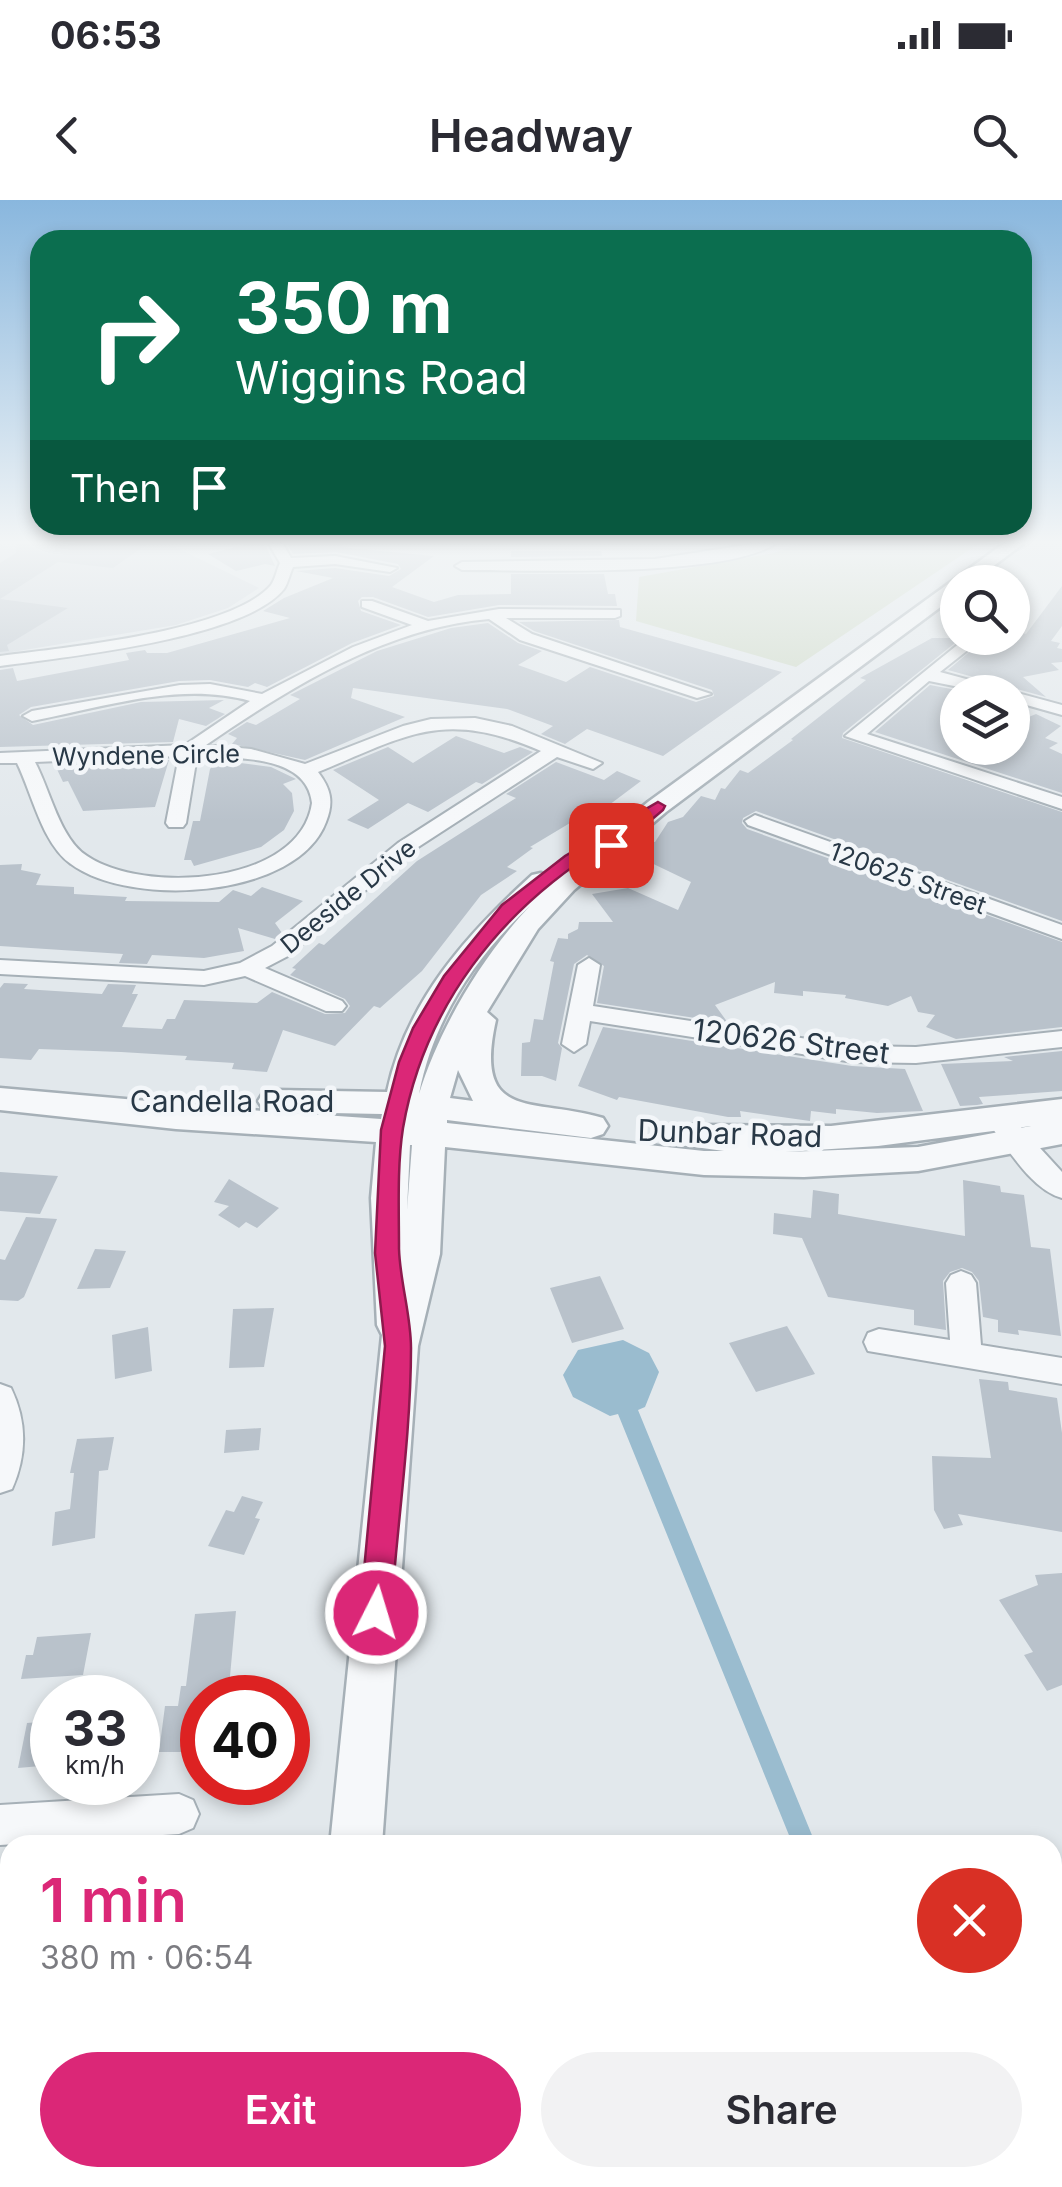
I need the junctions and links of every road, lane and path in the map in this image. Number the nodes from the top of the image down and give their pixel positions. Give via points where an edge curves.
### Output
1 (132, 637) edge
2 (393, 637) edge
3 (526, 637) edge
4 (888, 637) edge
5 (953, 655) edge
6 (0, 661) edge
7 (925, 676) junction
8 (940, 677) edge
9 (703, 694) dead end
10 (267, 701) junction
11 (1030, 701) edge
12 (1062, 710) edge
13 (32, 716) dead end
14 (555, 750) junction
15 (189, 752) junction
16 (0, 758) edge
17 (24, 758) junction
18 (593, 763) dead end
19 (305, 771) junction
20 (1062, 803) edge
21 (658, 806) junction
22 (755, 821) dead end
23 (176, 823) dead end
24 (1062, 932) edge
25 (589, 964) dead end
26 (0, 967) edge
27 (247, 969) junction
28 (492, 977) junction
29 (334, 1006) dead end
30 (580, 1012) junction
31 (1062, 1039) edge
32 (574, 1044) dead end
33 (17, 1101) edge
34 (1062, 1110) edge
35 (394, 1117) junction
36 (538, 1119) junction
37 (430, 1120) junction
38 (1008, 1131) junction
39 (1062, 1132) edge
40 (1062, 1188) edge
41 (962, 1283) dead end
42 (879, 1342) dead end
43 (398, 1346) junction
44 (966, 1356) junction
45 (1062, 1371) edge
46 (0, 1398) edge
47 (0, 1478) edge
48 (179, 1814) dead end
49 (0, 1824) edge
50 (357, 1835) edge

1 - 6 street
2 - 10 street
3 - 9 street
4 - 21 street
5 - 7 street
7 - 8 street
7 - 20 street via 854,736
10 - 13 street via 224,688 193,688
10 - 15 street
11 - 12 street
14 - 18 street
14 - 19 street via 478,723 442,722
14 - 27 street, Deeside Drive via 405,848 280,951
15 - 17 street, Wyndene Circle
15 - 19 street, Wyndene Circle via 256,753
15 - 23 street
16 - 17 street, Wyndene Circle
17 - 19 street, Wyndene Circle via 75,859 120,880 172,886 246,874 310,837 322,802
21 - 28 street via 565,884
21 - 35 street via 547,876 483,938 430,1015
22 - 24 street, 120625 Street
25 - 30 street
26 - 27 street, Deeside Drive via 204,978
27 - 29 street
28 - 36 street via 472,1075 490,1098
28 - 37 street via 445,1060
30 - 31 street, 120626 Street via 854,1054 916,1055
30 - 32 street
33 - 35 street, Candella Road via 176,1116
34 - 38 street
35 - 37 street, Candella Road
35 - 43 street via 387,1253
36 - 37 street, Dunbar Road
36 - 38 street, Dunbar Road via 711,1139
37 - 38 street, Dunbar Road via 704,1163 752,1164 918,1159
37 - 43 street via 422,1254
38 - 39 street
38 - 40 street
41 - 44 street
42 - 44 street
43 - 50 street
44 - 45 street
46 - 47 street via 8,1444
48 - 49 street

